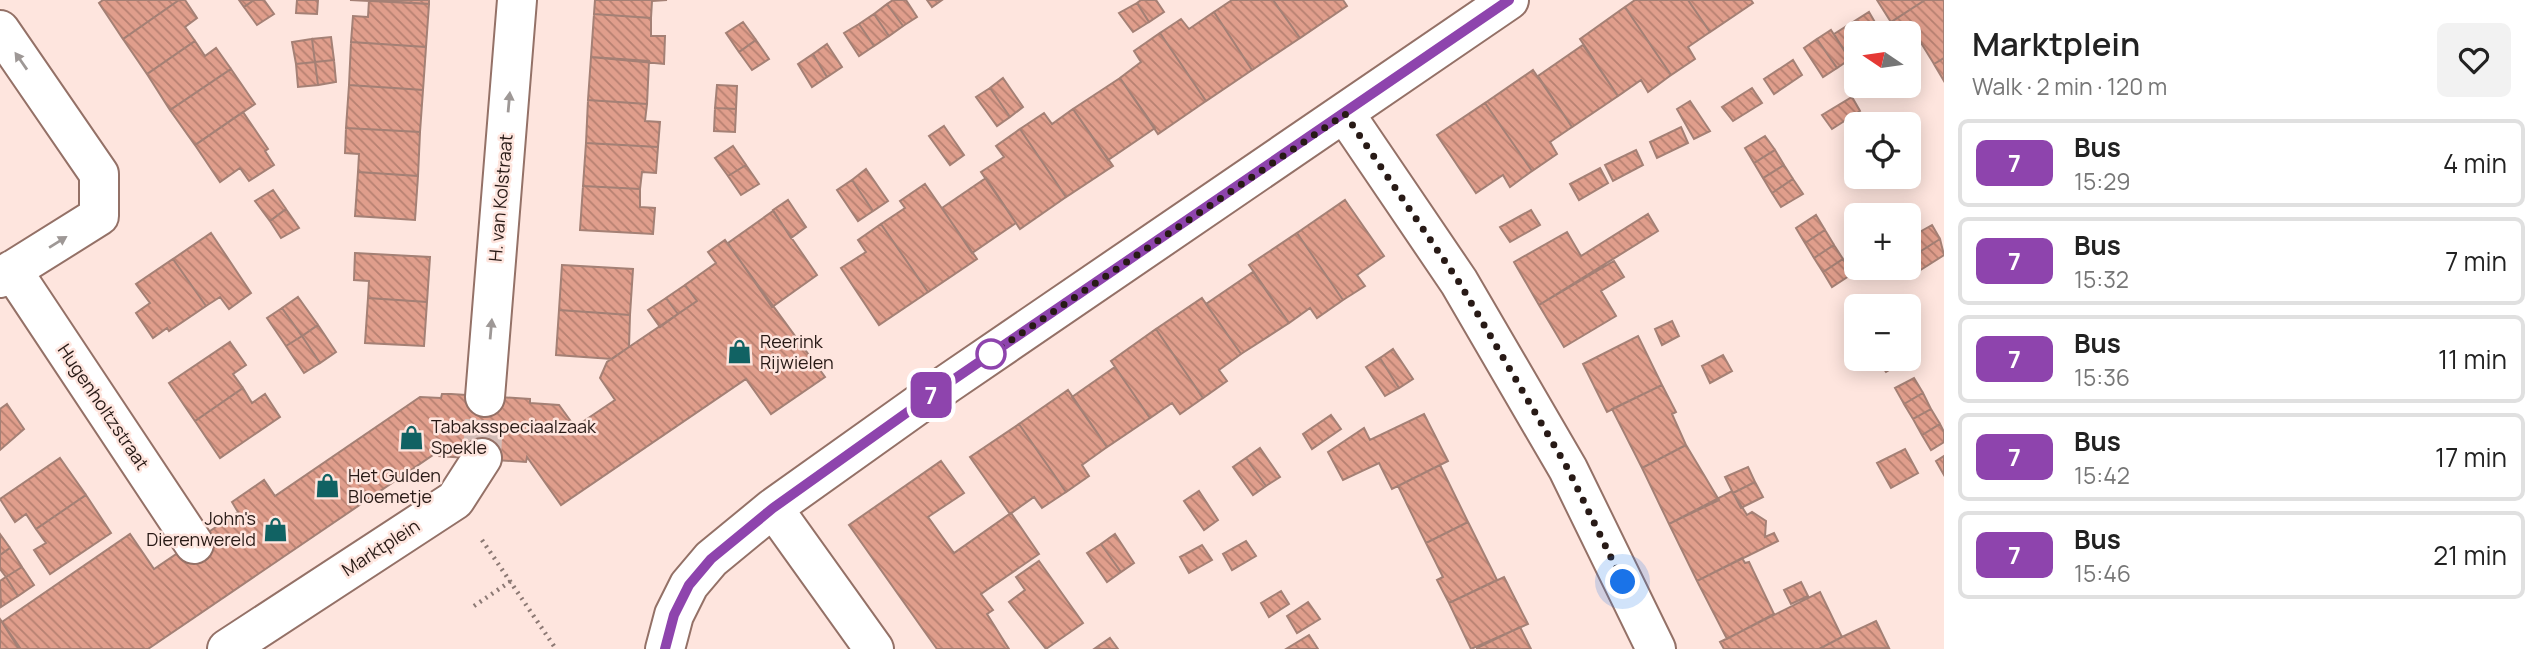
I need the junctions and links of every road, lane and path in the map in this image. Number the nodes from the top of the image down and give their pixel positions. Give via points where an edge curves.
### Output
1 (517, 0) edge
2 (1509, 0) edge
3 (0, 30) edge
4 (1345, 114) junction
5 (6, 274) edge
6 (485, 397) tunnel mouth
7 (482, 458) tunnel mouth
8 (455, 500) junction
9 (773, 508) junction
10 (194, 544) dead end
11 (510, 581) junction
12 (474, 606) dead end
13 (227, 649) edge
14 (556, 649) edge
15 (665, 649) edge
16 (874, 649) edge
17 (1656, 649) edge

6 -> 1 street, H. van Kolstraat
2 - 4 street
5 -> 3 street via 99,216 99,174
4 - 9 street
4 - 17 street via 1459,282 1568,469
5 - 10 street, Hugenholtzstraat
7 - 8 street
8 - 11 path
8 - 13 street, Marktplein
9 - 15 street via 711,559 689,585 674,615
9 - 16 street
11 - 12 path
11 - 14 path

